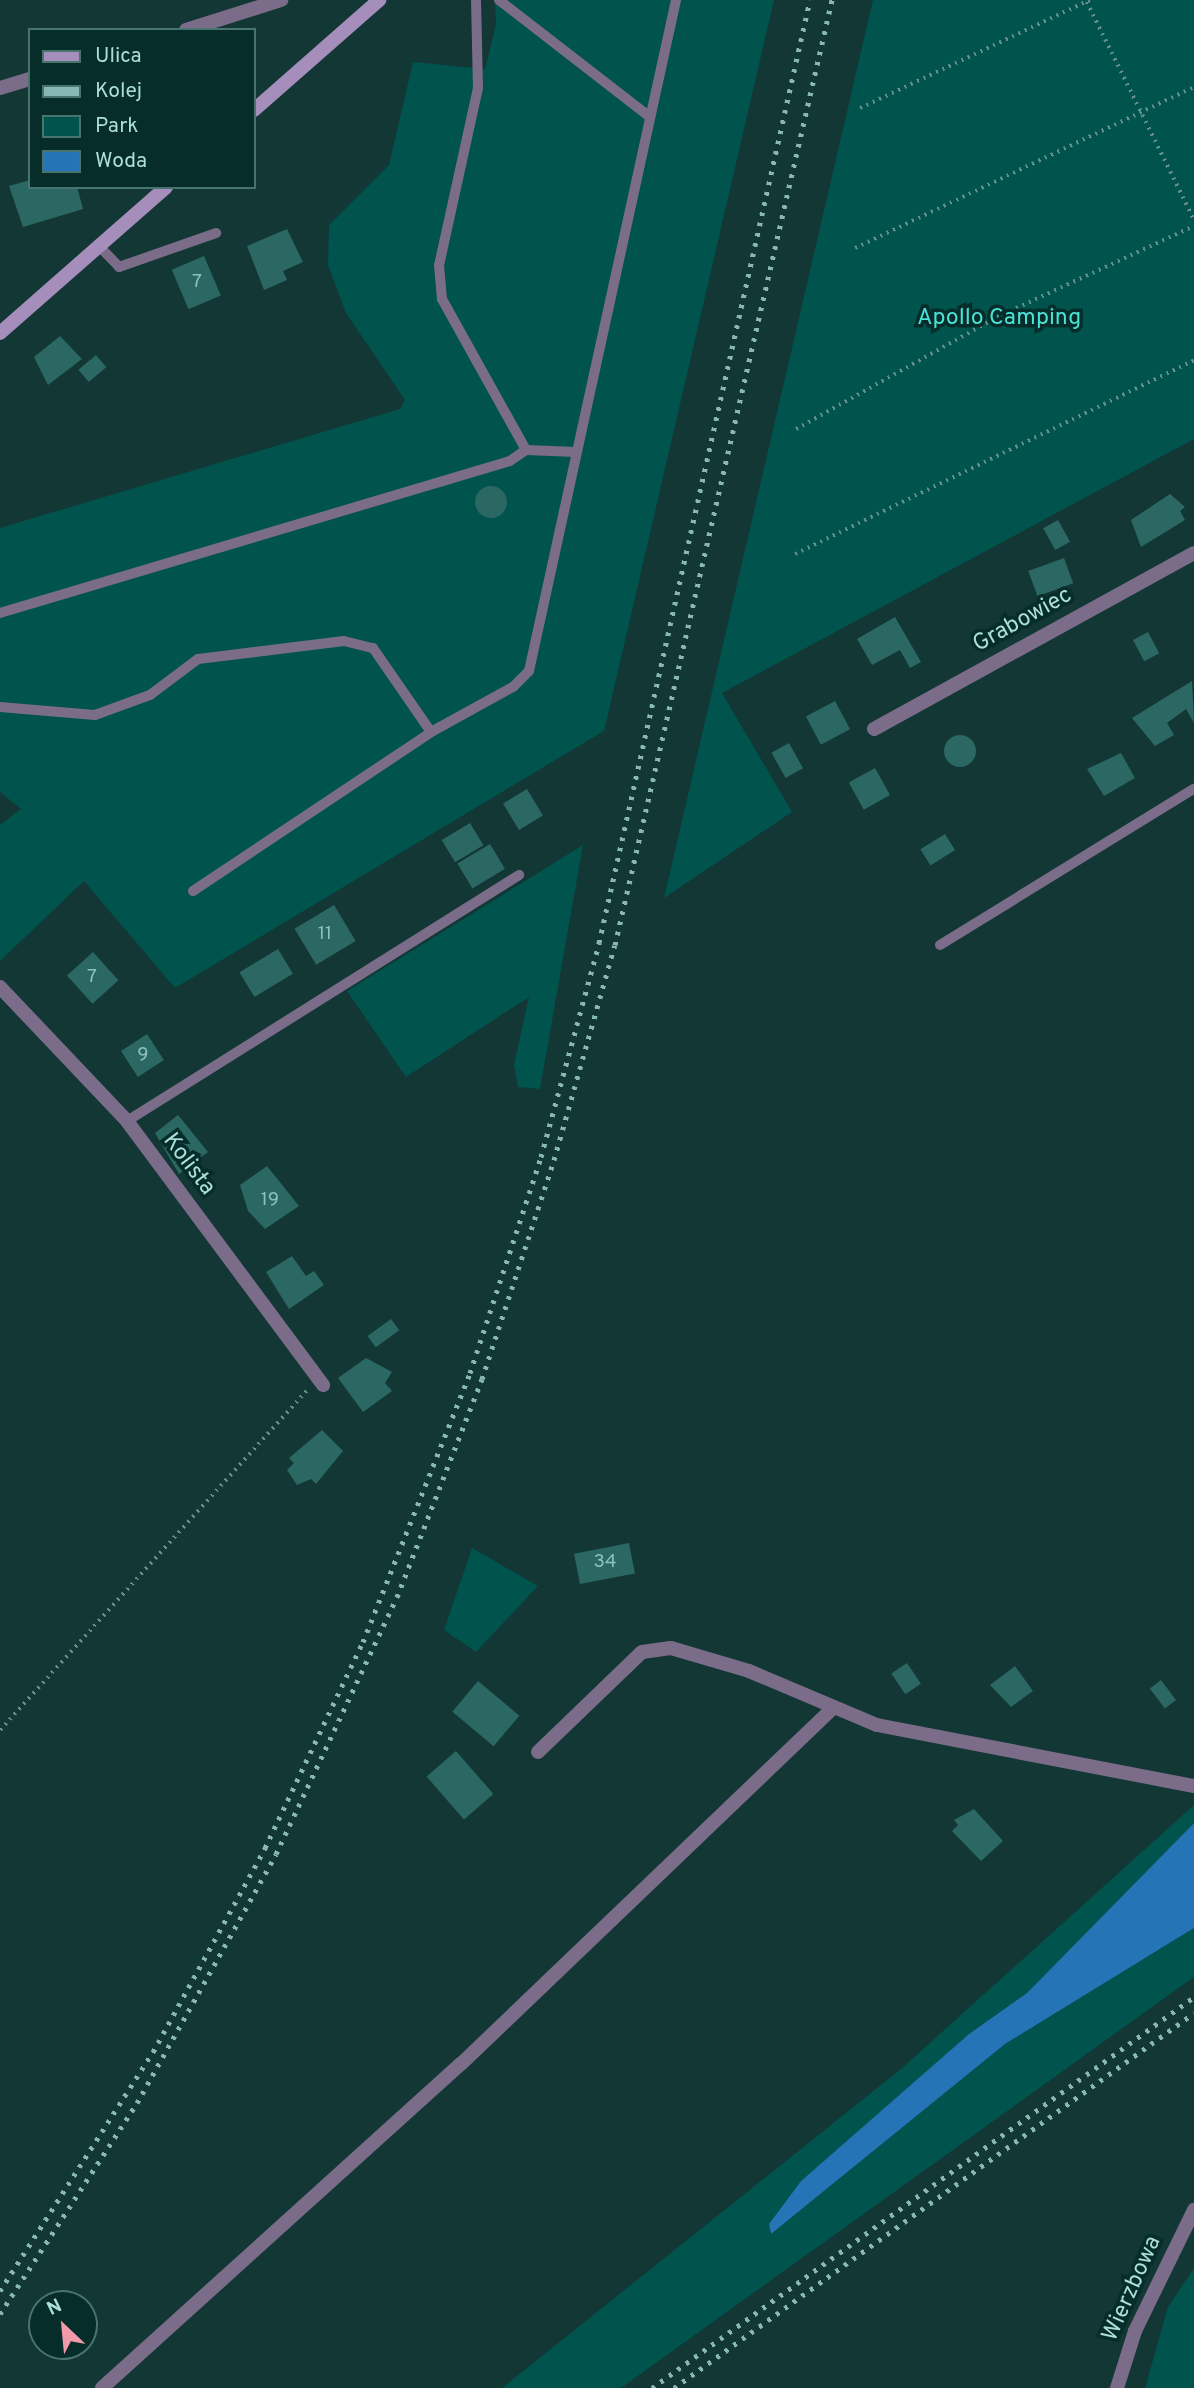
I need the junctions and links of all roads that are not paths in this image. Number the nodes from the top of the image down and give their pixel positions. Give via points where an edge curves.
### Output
1 (281, 0) edge
2 (379, 0) edge
3 (476, 0) edge
4 (499, 0) edge
5 (676, 0) edge
6 (192, 28) edge
7 (28, 80) edge
8 (0, 88) edge
9 (256, 108) edge
10 (650, 117) junction
11 (164, 189) edge
12 (216, 233) dead end
13 (99, 246) junction
14 (0, 333) edge
15 (526, 450) junction
16 (576, 452) junction
17 (1194, 553) edge
18 (0, 613) edge
19 (0, 707) edge
20 (874, 729) dead end
21 (431, 732) junction
22 (1194, 789) edge
23 (519, 875) dead end
24 (193, 891) dead end
25 (940, 945) dead end
26 (0, 987) edge
27 (127, 1121) junction
28 (321, 1381) road end
29 (834, 1707) junction
30 (538, 1752) dead end
31 (1194, 1786) edge
32 (1194, 2210) edge
33 (102, 2388) edge
34 (1117, 2388) edge

1 - 6 street
2 - 9 street
3 - 15 lane via 478,88 439,265 442,299
4 - 10 lane
5 - 10 lane
7 - 8 street
10 - 16 lane
11 - 13 street
12 - 13 lane via 119,267
13 - 14 street
15 - 16 lane
15 - 18 lane via 510,461
16 - 21 lane via 529,671 513,687
17 - 20 street, Grabowiec
19 - 21 lane via 95,715 150,695 198,659 344,641 373,648
21 - 24 lane
22 - 25 lane
23 - 27 lane
26 - 27 street, Kolista
27 - 28 street, Kolista
29 - 30 street via 671,1648 642,1652
29 - 31 street via 966,1747
29 - 33 street via 461,2064
32 - 34 street, Wierzbowa via 1135,2331

